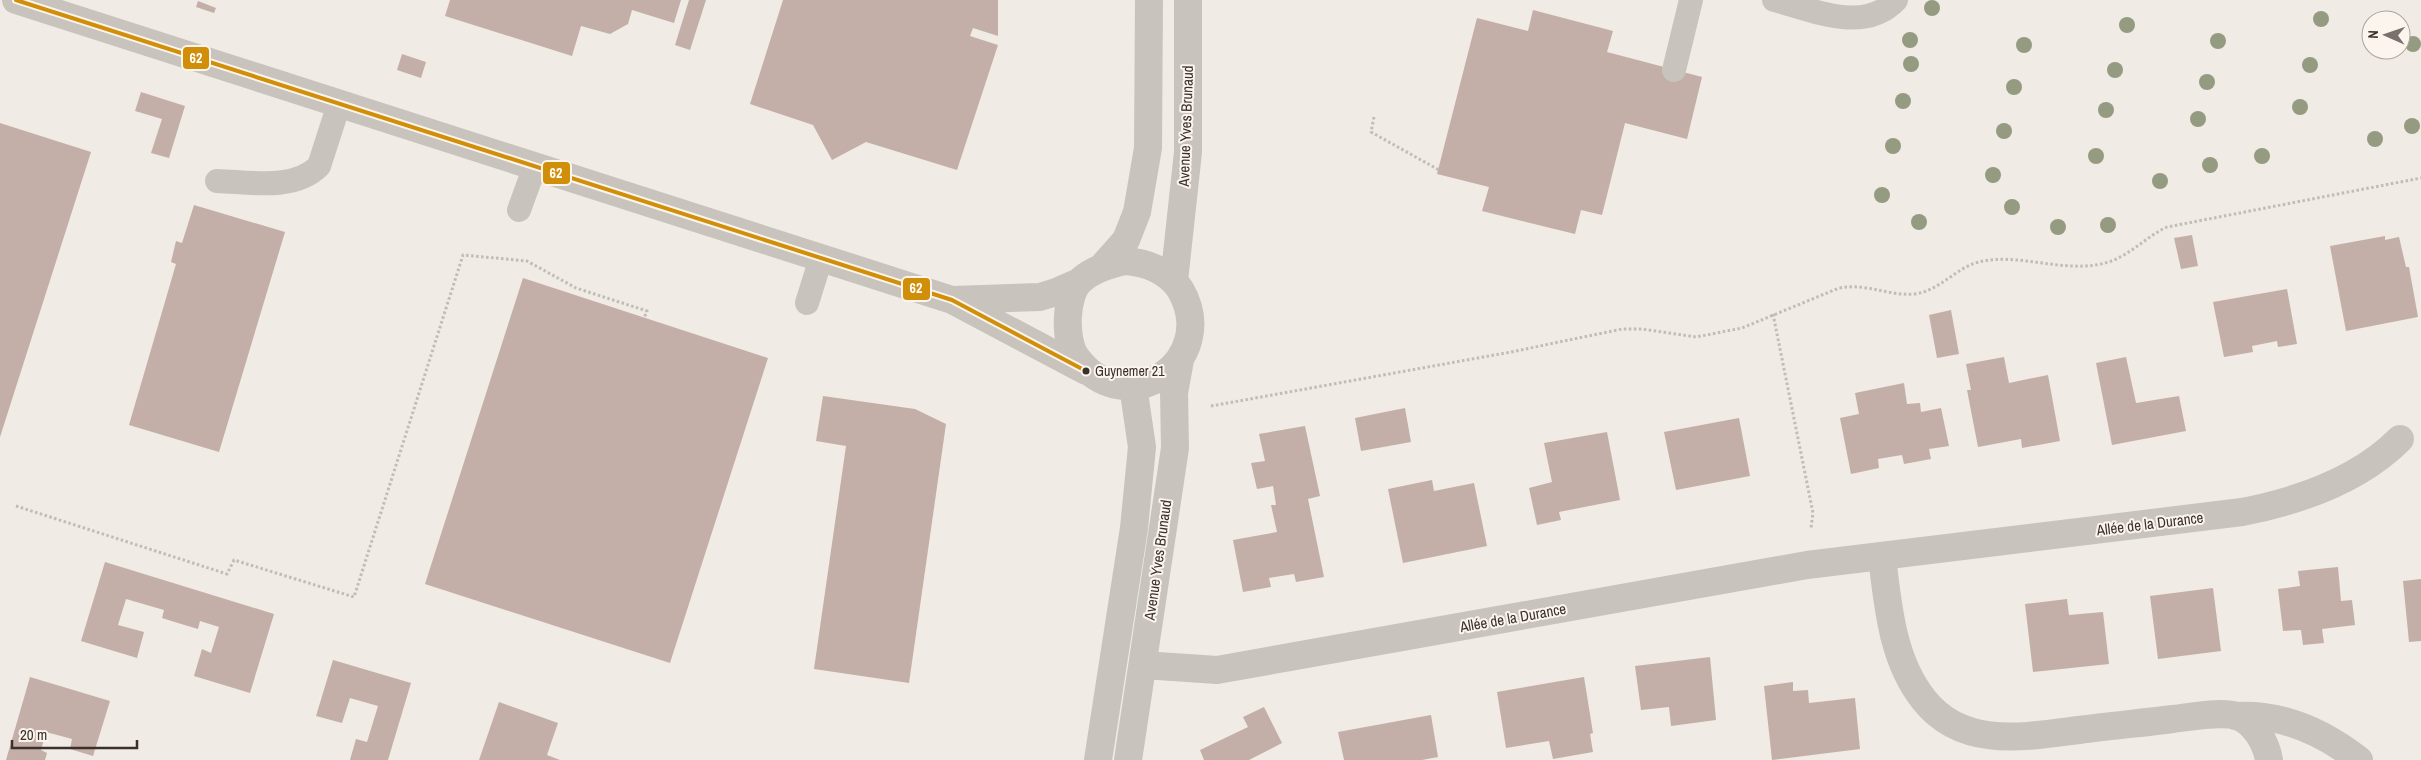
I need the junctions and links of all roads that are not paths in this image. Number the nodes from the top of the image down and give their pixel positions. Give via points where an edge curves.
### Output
1 (16, 0) edge
2 (1149, 0) edge
3 (1188, 0) edge
4 (1691, 0) edge
5 (1774, 0) edge
6 (1896, 0) edge
7 (1674, 70) dead end
8 (339, 104) junction
9 (535, 166) junction
10 (217, 181) dead end
11 (519, 210) dead end
12 (821, 258) junction
13 (1103, 266) junction
14 (1174, 281) junction
15 (1079, 282) junction
16 (952, 300) junction
17 (807, 303) dead end
18 (1180, 360) junction
19 (1086, 371) junction
20 (1133, 386) junction
21 (2400, 439) dead end
22 (1882, 557) junction
23 (1143, 665) junction
24 (2235, 716) junction
25 (1098, 760) edge
26 (1128, 760) edge
27 (2268, 760) edge
28 (2359, 760) edge

1 - 8 street
2 - 13 street via 1148,148 1139,203 1126,240
3 - 14 street, Avenue Yves Brunaud via 1188,152
4 - 7 lane
5 - 6 lane via 1856,19 1882,13
8 - 9 street
8 - 10 lane via 320,166 313,172 299,180 284,182
9 - 11 lane
9 - 12 street
12 - 16 street
12 - 17 lane
13 - 14 street via 1138,261
13 - 15 street
14 - 18 street via 1188,304 1191,319 1189,340
15 - 16 street via 1040,297
15 - 19 street via 1068,308 1067,330 1074,354
16 - 19 street
18 - 20 street via 1164,375 1149,383
18 - 23 street, Avenue Yves Brunaud via 1174,393 1175,448
19 - 20 street via 1100,380
20 - 25 street, Avenue Yves Brunaud via 1142,447 1134,528
21 - 22 street, Allée de la Durance via 2388,451 2350,476 2326,488 2269,507
22 - 23 street, Allée de la Durance via 1807,565 1217,670
22 - 24 street via 1892,627 1906,671 1925,701 1943,719 1956,726 1984,736 2016,738 2193,716
23 - 26 street, Avenue Yves Brunaud
24 - 27 street via 2247,721 2256,732 2264,743
24 - 28 street via 2267,716 2302,726 2325,736

